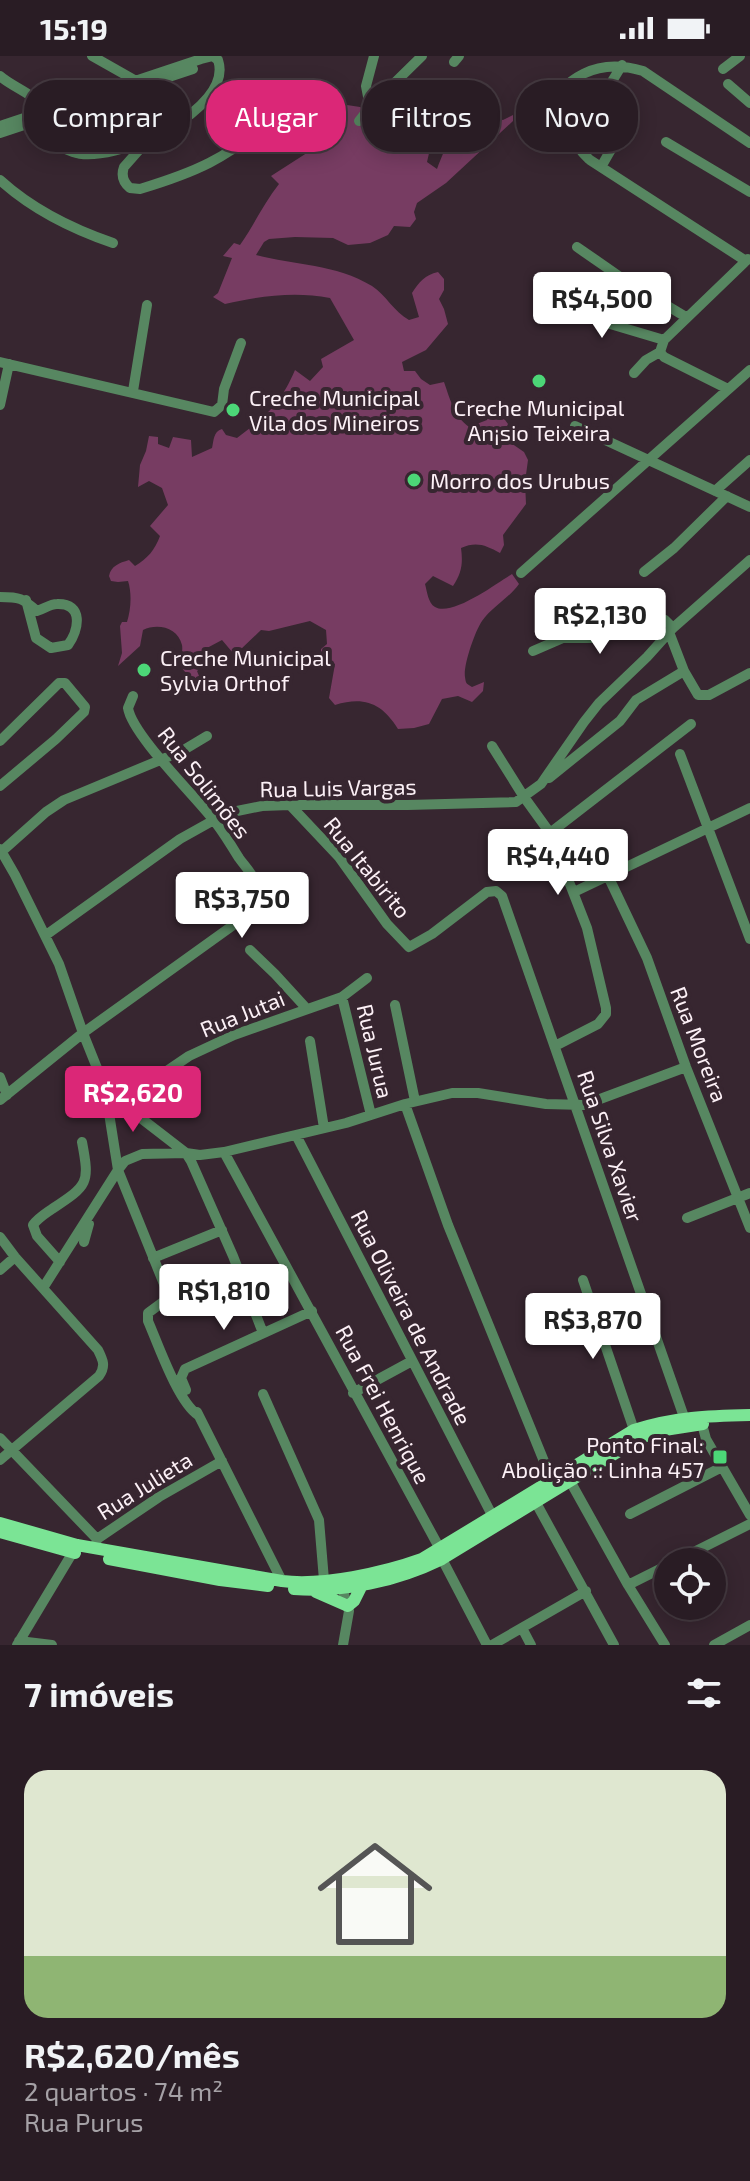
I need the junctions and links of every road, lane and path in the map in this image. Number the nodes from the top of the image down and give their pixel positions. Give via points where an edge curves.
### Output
1 (92, 56) edge
2 (374, 56) edge
3 (422, 56) edge
4 (740, 56) edge
5 (622, 65) junction
6 (723, 69) dead end
7 (0, 76) edge
8 (134, 80) edge
9 (147, 80) edge
10 (368, 80) edge
11 (398, 80) edge
12 (570, 80) edge
13 (612, 80) edge
14 (728, 84) dead end
15 (24, 92) edge
16 (750, 103) edge
17 (190, 115) edge
18 (362, 117) edge
19 (24, 120) edge
20 (359, 121) dead end
21 (24, 123) edge
22 (0, 126) edge
23 (0, 133) edge
24 (666, 142) dead end
25 (750, 143) edge
26 (73, 152) edge
27 (114, 152) edge
28 (139, 152) edge
29 (230, 152) edge
30 (583, 152) edge
31 (610, 152) edge
32 (601, 167) junction
33 (0, 180) edge
34 (750, 192) edge
35 (113, 243) dead end
36 (577, 247) dead end
37 (748, 259) edge
38 (556, 302) dead end
39 (147, 305) dead end
40 (686, 317) junction
41 (664, 340) junction
42 (241, 343) dead end
43 (660, 352) junction
44 (4, 363) edge
45 (750, 370) edge
46 (634, 373) dead end
47 (728, 389) junction
48 (133, 391) junction
49 (0, 405) edge
50 (575, 426) dead end
51 (649, 460) junction
52 (750, 460) edge
53 (715, 491) junction
54 (727, 496) junction
55 (750, 507) edge
56 (750, 560) edge
57 (644, 572) dead end
58 (521, 573) dead end
59 (0, 597) edge
60 (26, 600) junction
61 (671, 630) junction
62 (533, 651) dead end
63 (684, 671) junction
64 (750, 673) edge
65 (133, 696) dead end
66 (691, 724) dead end
67 (207, 736) dead end
68 (0, 741) edge
69 (492, 746) dead end
70 (680, 754) dead end
71 (161, 759) junction
72 (541, 784) junction
73 (0, 786) edge
74 (524, 797) junction
75 (290, 805) junction
76 (750, 808) edge
77 (214, 820) junction
78 (708, 829) junction
79 (550, 833) junction
80 (0, 851) edge
81 (608, 876) junction
82 (496, 891) joint
83 (574, 892) junction
84 (46, 935) junction
85 (750, 939) edge
86 (250, 950) dead end
87 (367, 978) dead end
88 (342, 997) junction
89 (395, 1005) dead end
90 (307, 1009) junction
91 (83, 1033) junction
92 (310, 1041) dead end
93 (555, 1046) junction
94 (686, 1067) junction
95 (0, 1077) edge
96 (105, 1088) junction
97 (4, 1097) edge
98 (410, 1102) junction
99 (576, 1106) junction
100 (134, 1114) junction
101 (371, 1115) junction
102 (324, 1128) junction
103 (296, 1135) junction
104 (82, 1142) dead end
105 (224, 1152) junction
106 (186, 1153) junction
107 (118, 1170) junction
108 (750, 1193) edge
109 (739, 1197) junction
110 (93, 1211) junction
111 (687, 1218) dead end
112 (750, 1228) edge
113 (222, 1230) junction
114 (0, 1237) edge
115 (84, 1242) dead end
116 (15, 1257) junction
117 (153, 1258) junction
118 (60, 1262) junction
119 (0, 1270) edge
120 (583, 1280) dead end
121 (43, 1288) junction
122 (312, 1311) junction
123 (263, 1333) junction
124 (412, 1361) junction
125 (353, 1393) junction
126 (263, 1394) dead end
127 (198, 1415) junction
128 (750, 1415) edge
129 (684, 1417) junction
130 (750, 1423) edge
131 (702, 1424) junction
132 (634, 1430) junction
133 (0, 1438) edge
134 (10, 1450) junction
135 (0, 1460) edge
136 (222, 1461) junction
137 (722, 1467) junction
138 (552, 1481) junction
139 (570, 1481) junction
140 (532, 1498) junction
141 (630, 1514) dead end
142 (750, 1515) edge
143 (493, 1517) junction
144 (0, 1523) edge
145 (750, 1524) edge
146 (2, 1537) edge
147 (96, 1543) junction
148 (702, 1548) edge
149 (75, 1549) junction
150 (441, 1554) junction
151 (654, 1572) edge
152 (324, 1580) junction
153 (362, 1580) junction
154 (282, 1581) junction
155 (628, 1585) junction
156 (345, 1587) junction
157 (313, 1591) junction
158 (586, 1591) junction
159 (348, 1606) junction
160 (750, 1625) edge
161 (522, 1628) junction
162 (18, 1643) edge
163 (52, 1645) edge
164 (343, 1645) edge
165 (489, 1645) edge
166 (531, 1645) edge
167 (614, 1645) edge
168 (665, 1645) edge
169 (714, 1645) edge

1 - 8 street
2 - 10 street
3 - 11 street
4 - 6 street
5 - 12 street via 597,67
5 - 13 street
5 - 25 street via 653,77
7 - 15 street
9 - 17 street via 209,56 218,60 219,77 209,98
14 - 16 street
18 - 20 street
19 - 22 street
21 - 23 street
24 - 34 street
26 - 27 street
28 - 29 street via 122,172 130,188 200,169
30 - 32 street
31 - 32 street
32 - 37 street
33 - 35 street via 44,213
36 - 40 street
37 - 40 street
38 - 41 street via 580,315
39 - 48 street
40 - 41 street
41 - 43 street
42 - 48 street via 218,410
43 - 46 street
43 - 47 street
44 - 48 street
44 - 49 street
45 - 47 street
47 - 51 street
50 - 51 street
51 - 53 street
51 - 58 street
52 - 53 street
53 - 54 street
54 - 55 street
54 - 57 street
56 - 61 street
59 - 60 street
60 - 60 street via 37,611 61,604 75,614 78,628 68,645 51,648 36,638
61 - 62 street via 665,620 656,620 601,638 563,638
61 - 63 street
61 - 72 street via 592,711
63 - 64 street via 701,696
63 - 72 street via 643,695 620,721
65 - 71 street, Rua Solimões via 128,708 132,721
66 - 79 street
67 - 71 street
68 - 73 street via 59,683 65,683 85,707
69 - 74 street
70 - 78 street
71 - 77 street, Rua Solimões
71 - 80 street via 64,800
72 - 74 street
74 - 75 street, Rua Luis Vargas via 505,803
74 - 79 street
75 - 77 street, Rua Luis Vargas via 262,806
75 - 82 street, Rua Itabirito via 339,857 409,947 487,892
76 - 78 street
77 - 84 street, Rua Luis Vargas
77 - 91 street, Rua Solimões via 255,880 258,893 252,911
78 - 81 street
78 - 85 street
79 - 83 street
80 - 84 street
81 - 83 street
81 - 94 street, Rua Moreira via 647,958
82 - 93 street, Rua Silva Xavier
83 - 93 street via 606,1014 598,1024
84 - 91 street
86 - 90 street
87 - 88 street, Rua Jutai
88 - 90 street, Rua Jutai
88 - 101 street, Rua Jurua
89 - 98 street
90 - 100 street, Rua Jutai via 189,1056 161,1075
91 - 96 street
91 - 97 street, Rua Solimões
92 - 102 street
93 - 99 street, Rua Silva Xavier
94 - 99 street
94 - 109 street, Rua Moreira
95 - 97 street
96 - 100 street
96 - 107 street
98 - 99 street via 465,1092
98 - 101 street
98 - 138 street via 443,1214
99 - 129 street, Rua Silva Xavier
100 - 106 street
101 - 102 street
102 - 103 street
103 - 105 street
103 - 124 street, Rua Oliveira de Andrade
104 - 118 street via 85,1182 33,1225
105 - 106 street
105 - 122 street, Rua Frei Henrique
106 - 107 street via 142,1154
106 - 113 street
107 - 110 street
107 - 117 street
108 - 109 street
109 - 111 street
109 - 112 street, Rua Moreira
110 - 115 street
110 - 118 street
113 - 117 street
113 - 123 street
114 - 116 street
116 - 119 street
116 - 121 street
117 - 127 street via 168,1294 147,1315 148,1321 181,1395
118 - 121 street
120 - 132 street
121 - 134 street via 98,1350 103,1371
122 - 123 street
122 - 125 street, Rua Frei Henrique
123 - 127 street via 181,1374
124 - 125 street
124 - 143 street, Rua Oliveira de Andrade
125 - 150 street, Rua Frei Henrique
126 - 152 street via 319,1520
127 - 136 street
128 - 129 main road
129 - 132 main road
130 - 131 main road
131 - 137 street
131 - 139 main road via 639,1439
132 - 138 main road
133 - 134 street
134 - 135 street
134 - 147 street
136 - 147 street, Rua Julieta via 159,1497
136 - 154 street
137 - 141 street
137 - 142 street
138 - 140 main road
139 - 140 main road
139 - 155 street
140 - 143 main road
140 - 150 main road
140 - 158 street
143 - 150 main road
144 - 149 main road
145 - 148 street
146 - 149 main road
147 - 149 main road
147 - 154 main road
149 - 157 main road via 220,1580
149 - 162 street
150 - 153 main road
150 - 165 street, Rua Frei Henrique
151 - 155 street
152 - 153 main road
152 - 154 main road
153 - 156 main road via 353,1579
153 - 159 main road
155 - 168 street
156 - 157 main road
156 - 159 street
157 - 159 main road
158 - 161 street
158 - 167 street
159 - 164 street
160 - 169 street
161 - 165 street
161 - 166 street
162 - 163 street

